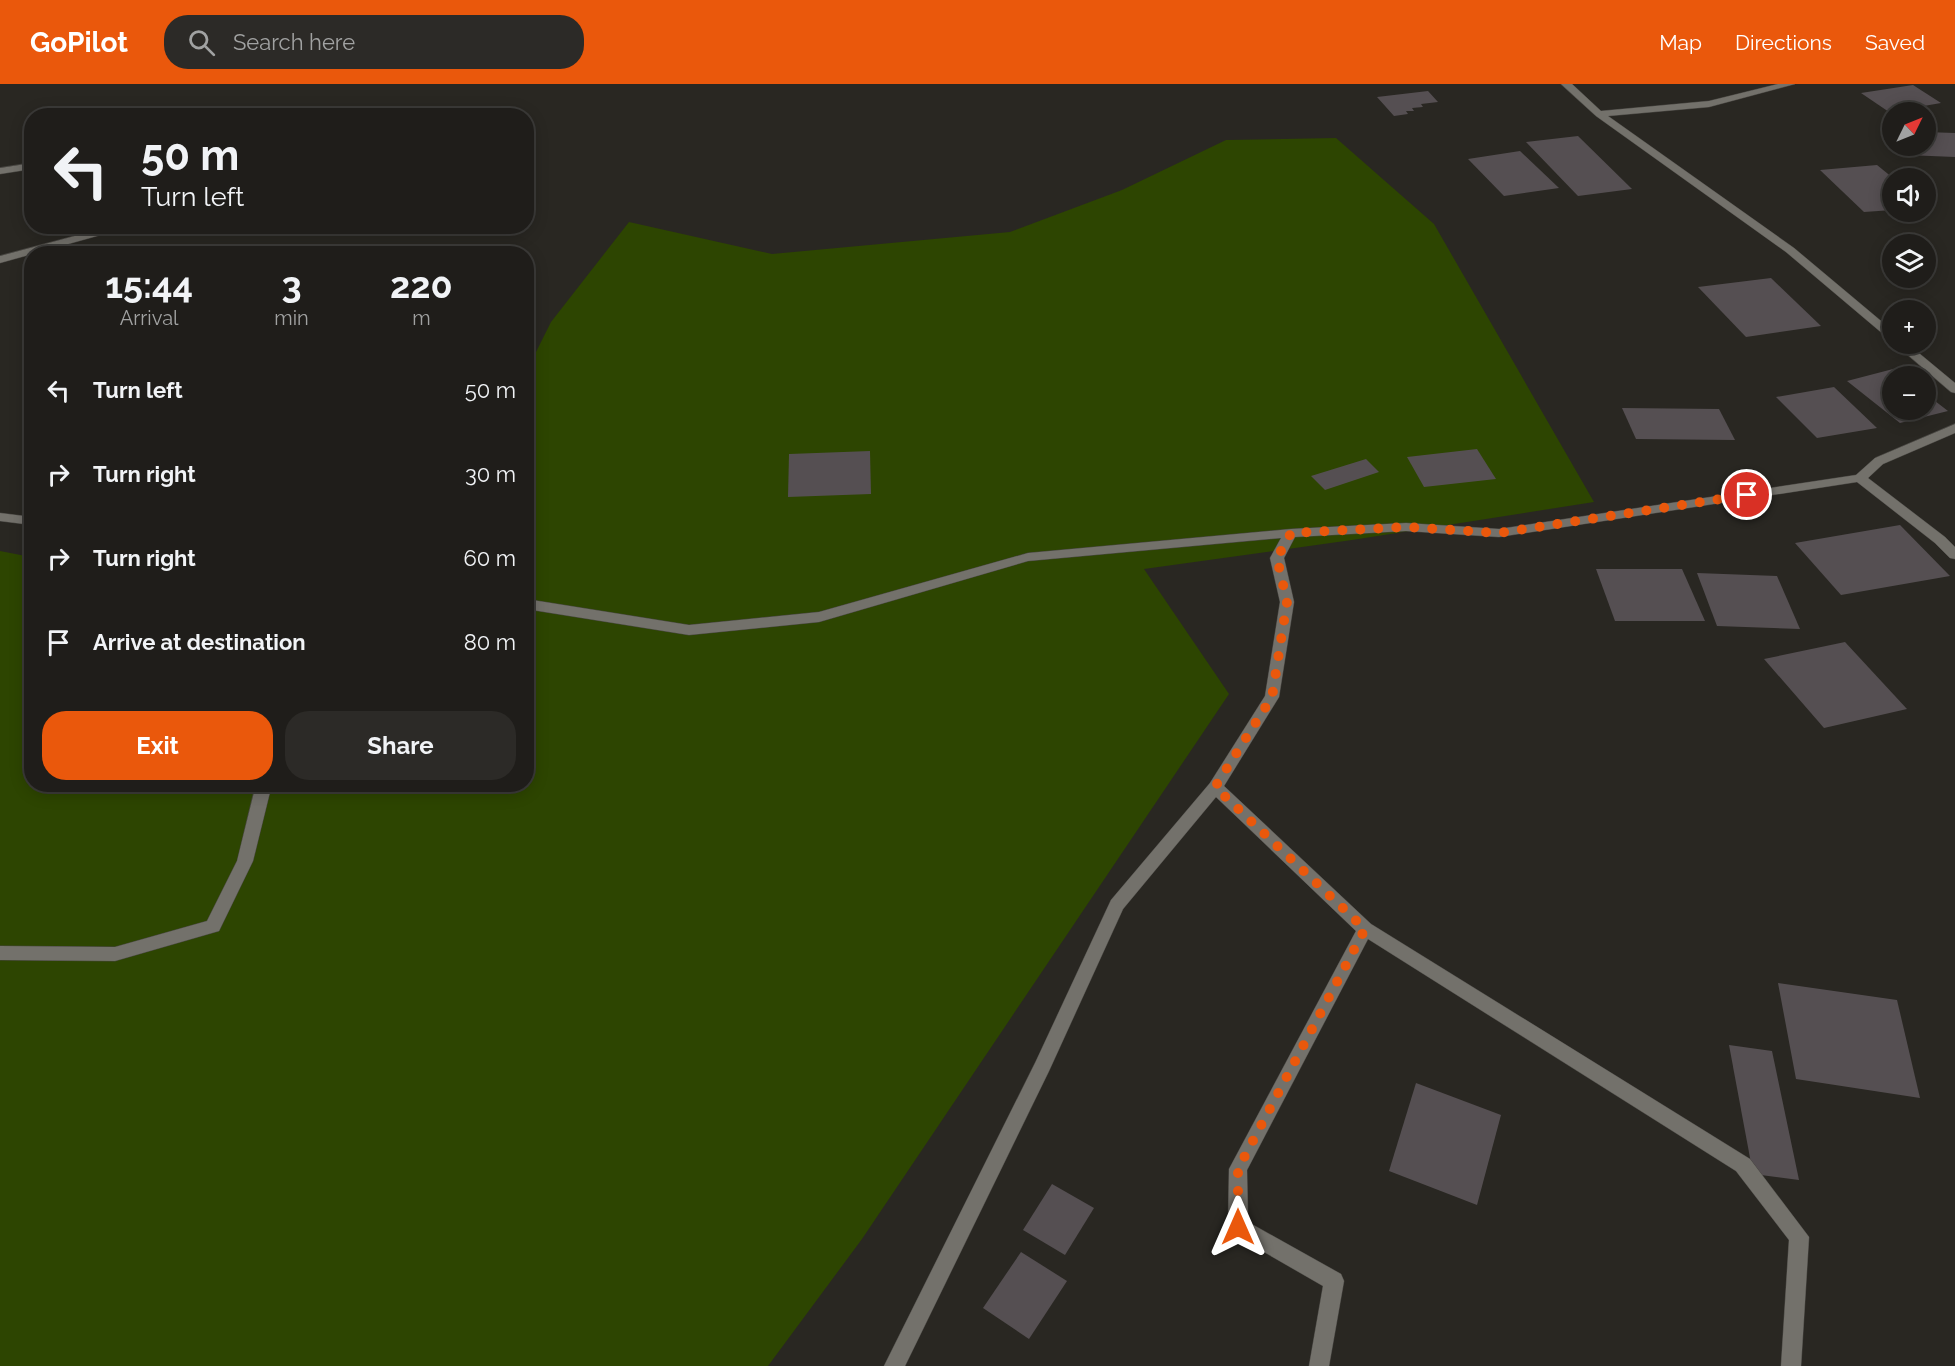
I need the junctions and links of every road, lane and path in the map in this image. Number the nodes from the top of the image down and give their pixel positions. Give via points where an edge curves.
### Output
1 (1566, 84) edge
2 (1790, 84) edge
3 (1599, 114) junction
4 (24, 167) edge
5 (0, 171) edge
6 (94, 234) edge
7 (46, 246) edge
8 (24, 253) edge
9 (0, 260) edge
10 (1882, 328) edge
11 (1913, 354) edge
12 (1955, 389) edge
13 (1955, 428) edge
14 (1860, 478) junction
15 (0, 517) edge
16 (24, 520) edge
17 (1291, 533) junction
18 (1955, 555) edge
19 (534, 605) edge
20 (1215, 787) junction
21 (262, 792) edge
22 (1365, 929) junction
23 (0, 953) edge
24 (894, 1366) edge
25 (1319, 1366) edge
26 (1791, 1366) edge

1 - 3 street
2 - 3 street via 1709,104
3 - 10 street via 1790,250
4 - 5 street
6 - 7 street
8 - 9 street
11 - 12 street
13 - 14 street via 1879,461
14 - 17 street via 1499,533 1406,527
14 - 18 street
15 - 16 street
17 - 19 street via 1028,557 819,616 688,630
17 - 20 street via 1277,558 1287,602 1272,697
20 - 22 street
20 - 24 street via 1116,905 1043,1065
21 - 23 street via 245,861 213,926 115,954
22 - 25 street via 1238,1169 1238,1227 1334,1281
22 - 26 street via 1743,1165 1799,1237

